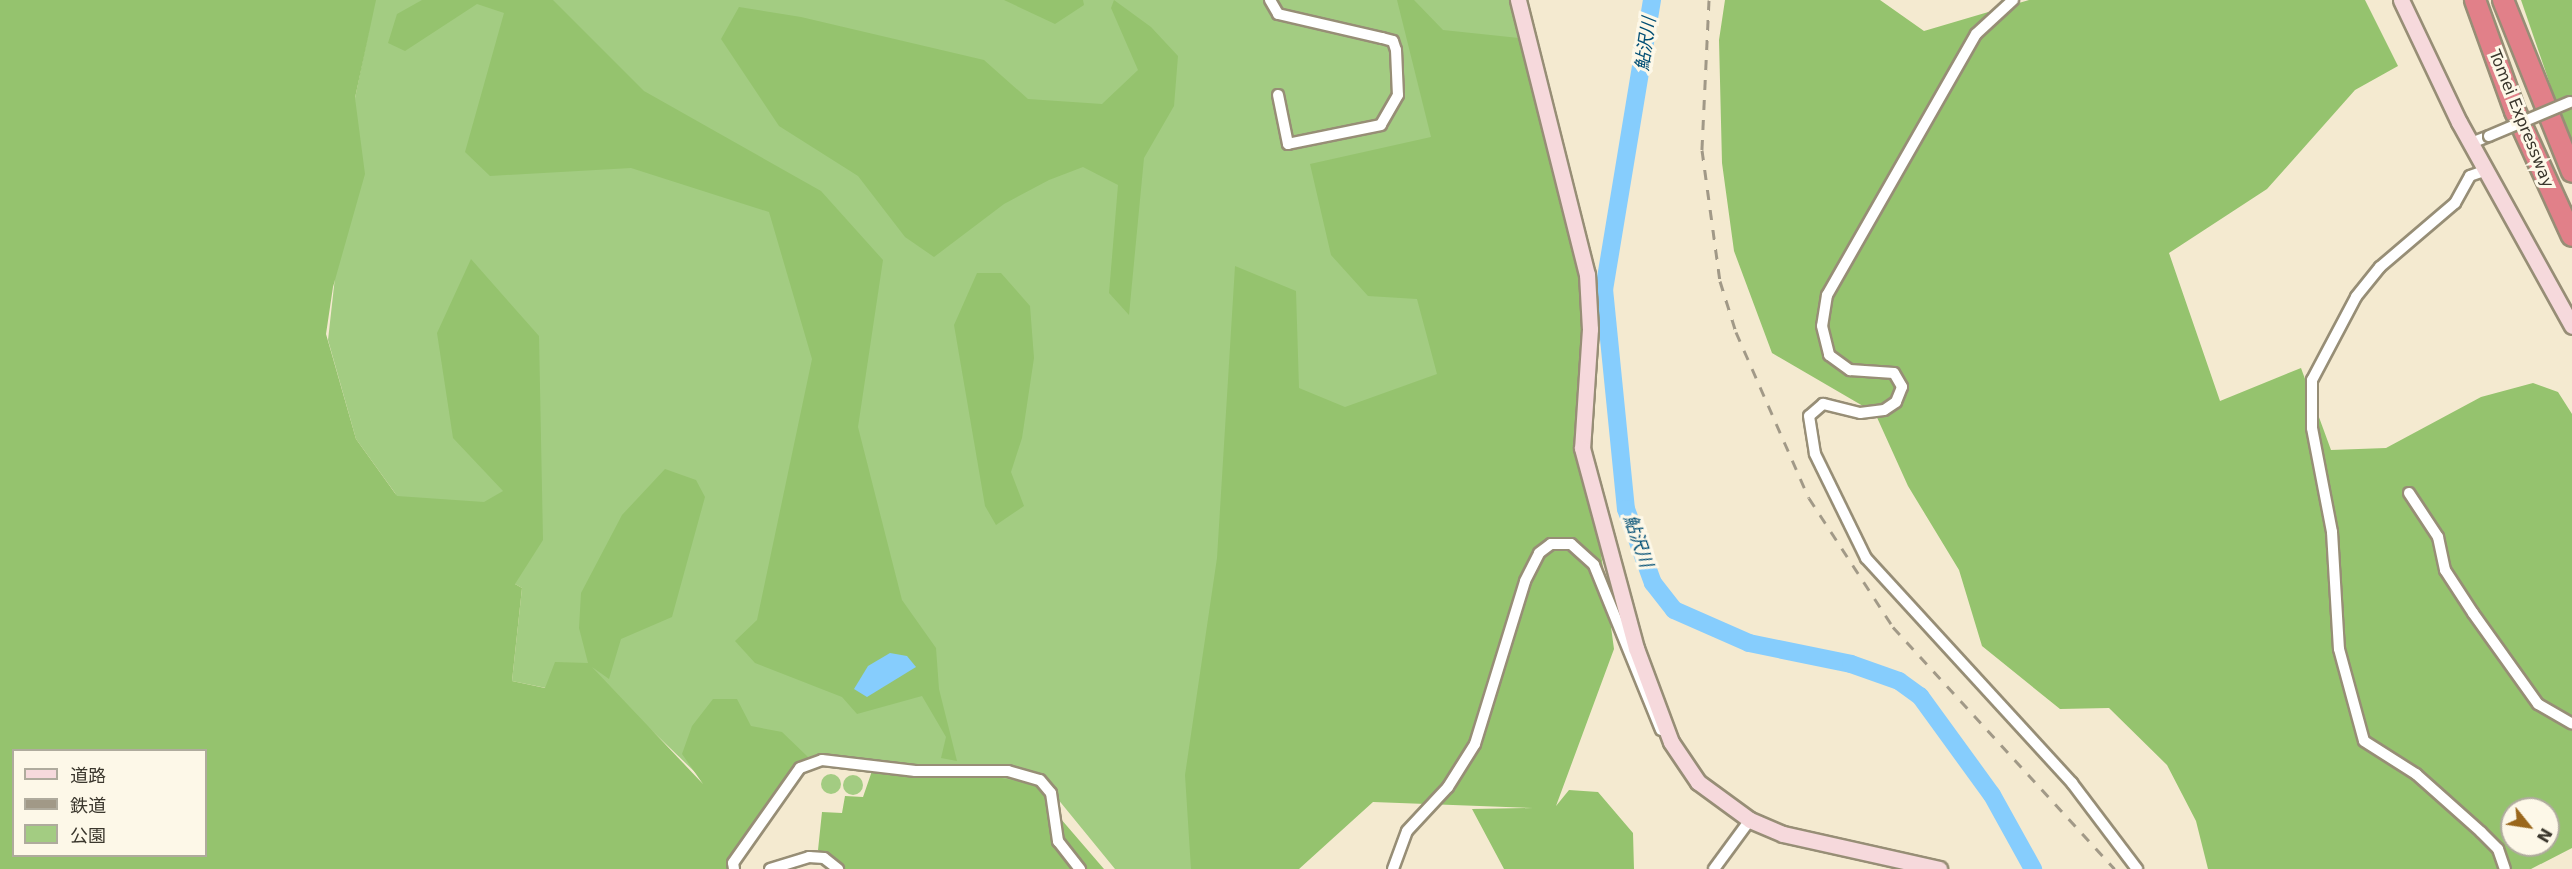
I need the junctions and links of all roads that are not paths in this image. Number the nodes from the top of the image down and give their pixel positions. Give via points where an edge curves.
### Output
1 (1270, 0) edge
2 (1518, 0) edge
3 (2013, 0) edge
4 (2401, 0) edge
5 (2461, 0) edge
6 (2475, 0) edge
7 (2503, 0) edge
8 (1278, 95) dead end
9 (2571, 101) edge
10 (2515, 111) junction
11 (2471, 143) junction
12 (2487, 170) junction
13 (2572, 172) edge
14 (2572, 236) edge
15 (2572, 326) edge
16 (2409, 493) dead end
17 (2572, 724) edge
18 (1671, 742) junction
19 (1750, 820) junction
20 (734, 869) edge
21 (770, 869) edge
22 (838, 869) edge
23 (1080, 869) edge
24 (1393, 869) edge
25 (1714, 869) edge
26 (1939, 869) edge
27 (2137, 869) edge
28 (2505, 869) edge

1 - 8 street via 1278,14 1393,41 1396,50 1398,95 1381,125 1287,144
2 - 18 street via 1587,274 1590,329 1582,447 1591,491 1656,710
3 - 27 street via 1976,34 1827,295 1822,326 1829,356 1850,370 1894,373 1902,387 1896,402 1884,410 1860,413 1823,404 1809,416 1815,454 1866,558 2072,783
4 - 11 street
5 - 10 highway
6 - 10 highway, Tomei Expressway
7 - 13 highway, Tomei Expressway
9 - 11 street, bridge
10 - 14 highway, Tomei Expressway
11 - 12 street
12 - 15 street
12 - 28 street via 2470,176 2455,203 2380,267 2356,297 2312,380 2312,428 2332,532 2339,649 2364,741 2416,774 2481,832 2498,849
16 - 17 street via 2438,537 2445,570 2473,613 2538,704
18 - 19 street via 1698,782
18 - 24 street via 1652,714 1594,565 1571,544 1551,544 1539,553 1525,581 1475,744 1448,787 1407,831
19 - 25 street
19 - 26 street via 1783,834
20 - 23 street via 733,863 800,768 822,760 915,771 1008,771 1040,780 1051,793 1058,841
21 - 22 street via 809,857 824,858

